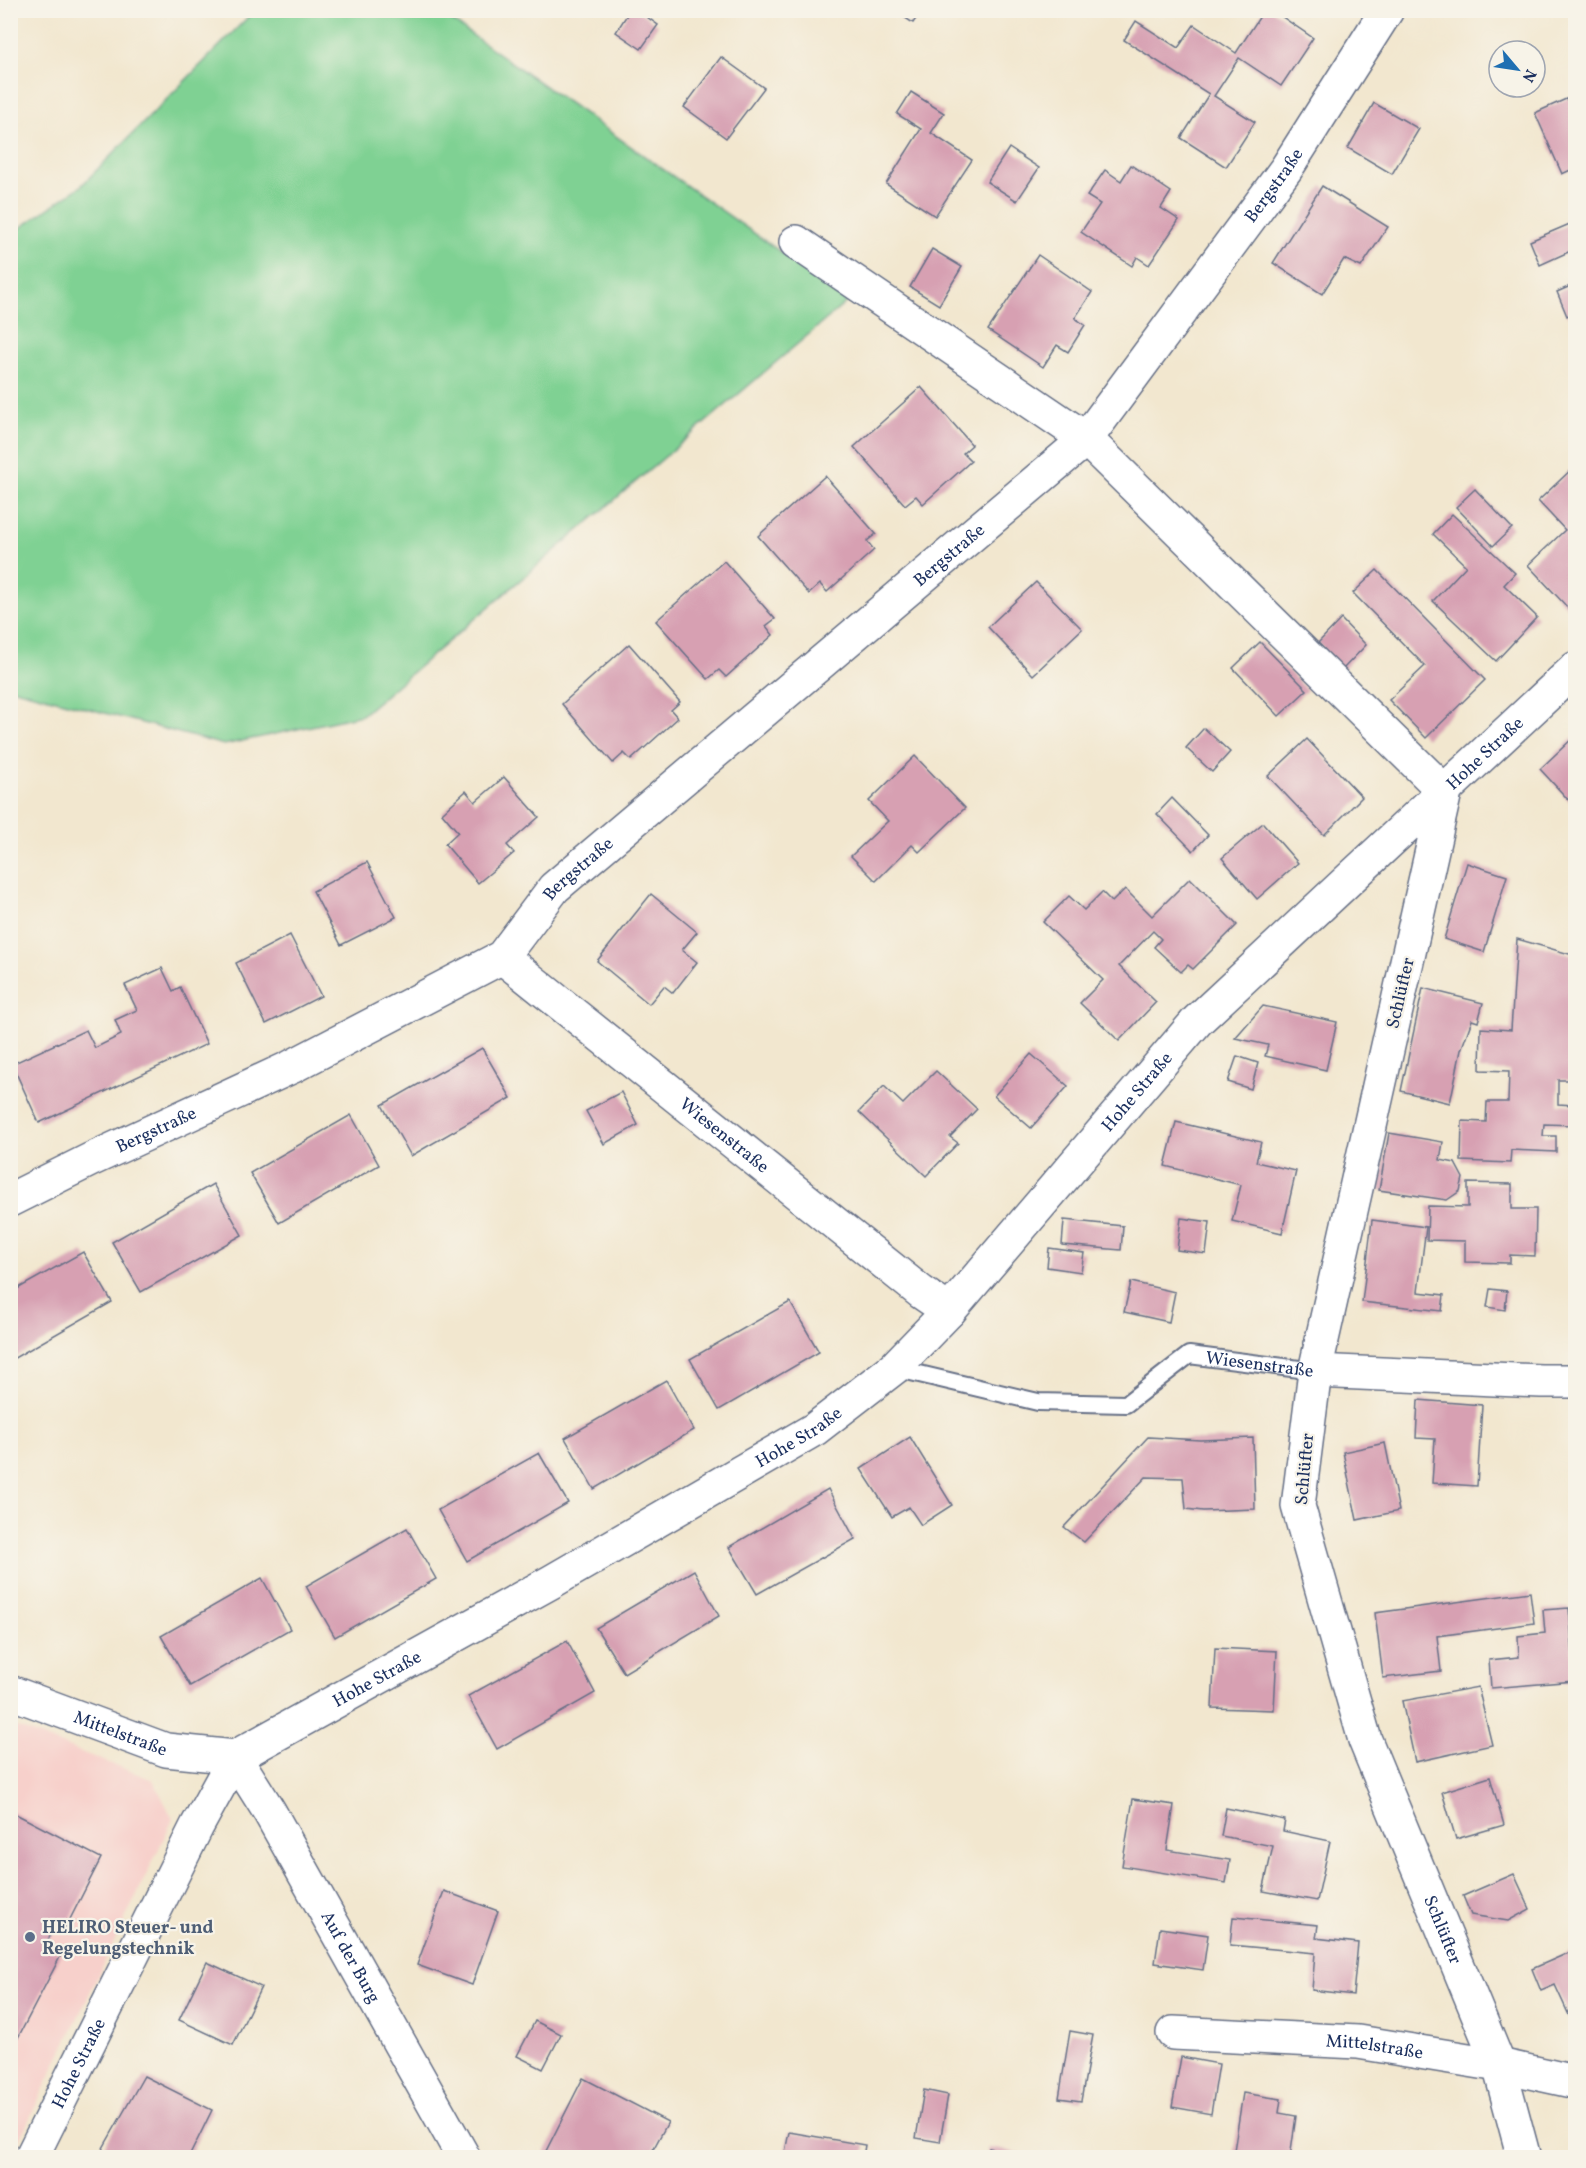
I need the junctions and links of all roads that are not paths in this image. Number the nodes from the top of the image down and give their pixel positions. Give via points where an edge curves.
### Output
1 (1387, 10) edge
2 (796, 242) dead end
3 (1086, 439) junction
4 (1575, 668) edge
5 (1445, 792) junction
6 (502, 957) junction
7 (10, 1200) edge
8 (949, 1311) junction
9 (894, 1368) junction
10 (1315, 1371) junction
11 (1575, 1380) edge
12 (10, 1692) edge
13 (235, 1758) junction
14 (1173, 2032) dead end
15 (1499, 2065) junction
16 (1575, 2080) edge
17 (31, 2157) edge
18 (464, 2157) edge
19 (1524, 2157) edge

1 - 3 street, Bergstraße via 1286,169
2 - 3 street
3 - 5 street
3 - 6 street, Bergstraße via 554,888
4 - 5 street, Hohe Straße
5 - 8 street, Hohe Straße via 1197,1021
5 - 10 street, Schlüfter
6 - 7 street, Bergstraße via 291,1067
6 - 8 street, Wiesenstraße
8 - 9 street, Hohe Straße
9 - 10 lane, Wiesenstraße via 1038,1402 1126,1404 1189,1355
9 - 13 street, Hohe Straße via 814,1429 551,1582
10 - 11 street, Wiesenstraße
10 - 15 street, Schlüfter via 1298,1506 1365,1740
12 - 13 street, Mittelstraße via 166,1750
13 - 17 street, Hohe Straße
13 - 18 street, Auf der Burg
14 - 15 street, Mittelstraße via 1358,2042
15 - 16 street, Mittelstraße
15 - 19 street, Schlüfter

